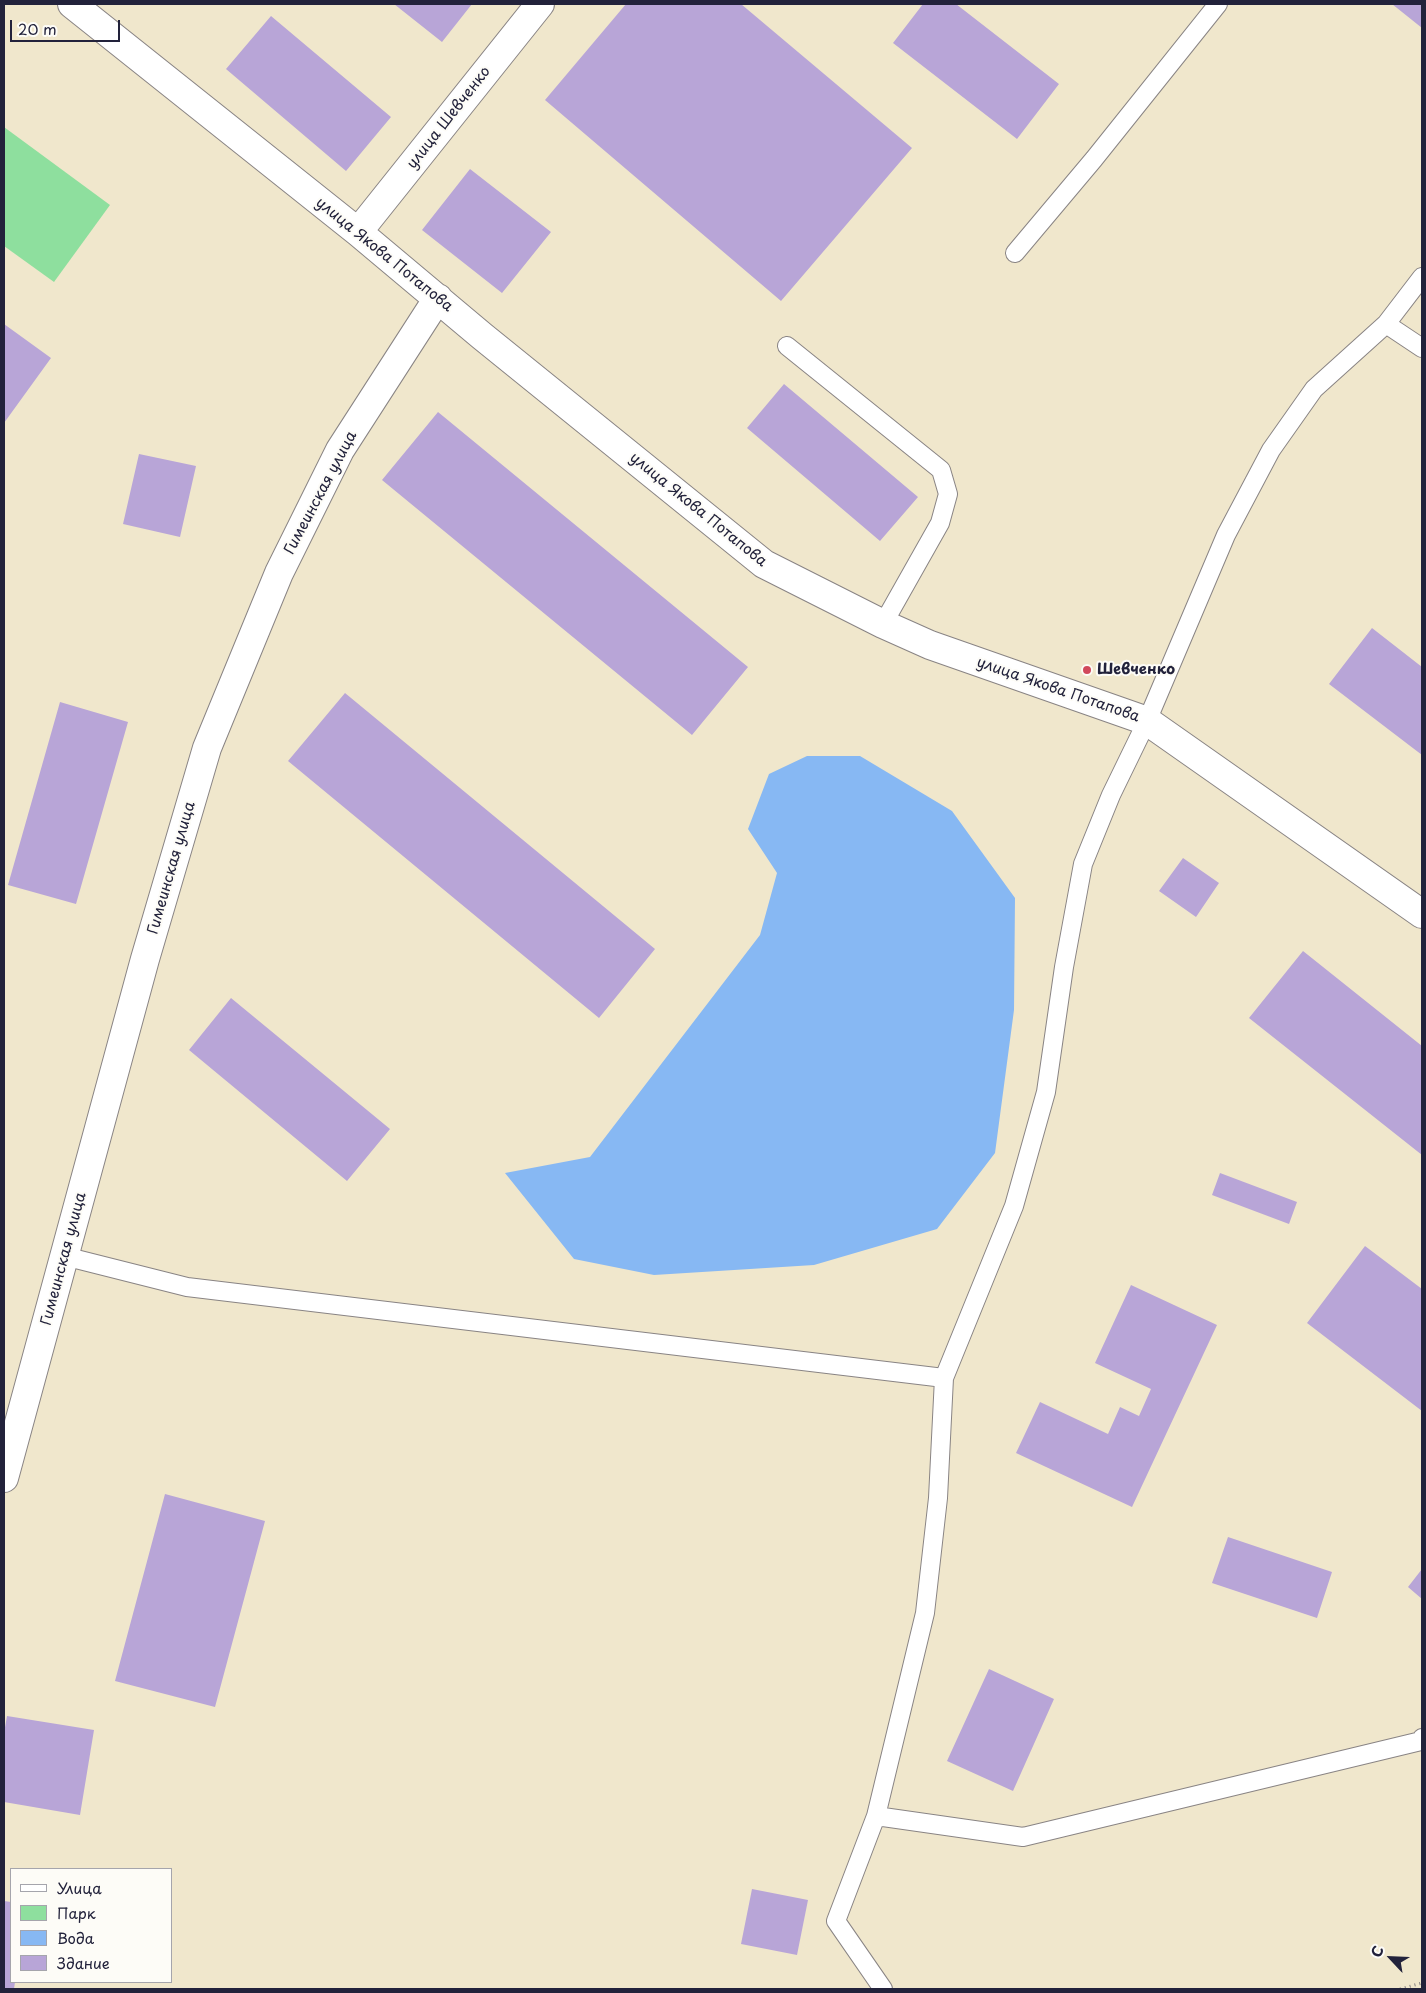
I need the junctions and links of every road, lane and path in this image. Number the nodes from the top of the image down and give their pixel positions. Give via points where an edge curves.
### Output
1 (72, 4) edge
2 (540, 4) edge
3 (1218, 4) edge
4 (358, 232) junction
5 (1015, 253) dead end
6 (1422, 277) edge
7 (438, 298) junction
8 (1386, 324) junction
9 (787, 346) dead end
10 (1422, 348) edge
11 (883, 624) junction
12 (1147, 721) junction
13 (1422, 914) edge
14 (64, 1256) junction
15 (944, 1378) junction
16 (4, 1478) edge
17 (1422, 1738) edge
18 (876, 1816) junction
19 (1422, 1984) edge
20 (883, 1989) edge
21 (1400, 1989) edge

1 - 4 street, улица Якова Потапова
2 - 4 street, улица Шевченко
3 - 5 lane
4 - 7 street, улица Якова Потапова
6 - 8 lane
7 - 11 street, улица Якова Потапова via 764,564
7 - 14 street, Гимеинская улица via 340,450 279,573 207,748 145,958
8 - 10 lane
8 - 12 lane via 1314,389 1271,450 1226,536
9 - 11 lane via 940,470 948,494 940,522
11 - 12 street, улица Якова Потапова via 930,645
12 - 13 street, улица Якова Потапова
12 - 15 lane via 1082,864 1046,1092 1014,1206
14 - 15 lane via 187,1287
14 - 16 street, Гимеинская улица
15 - 18 lane via 938,1498 925,1613
17 - 18 lane via 1023,1837
18 - 20 lane via 836,1921
19 - 21 path

